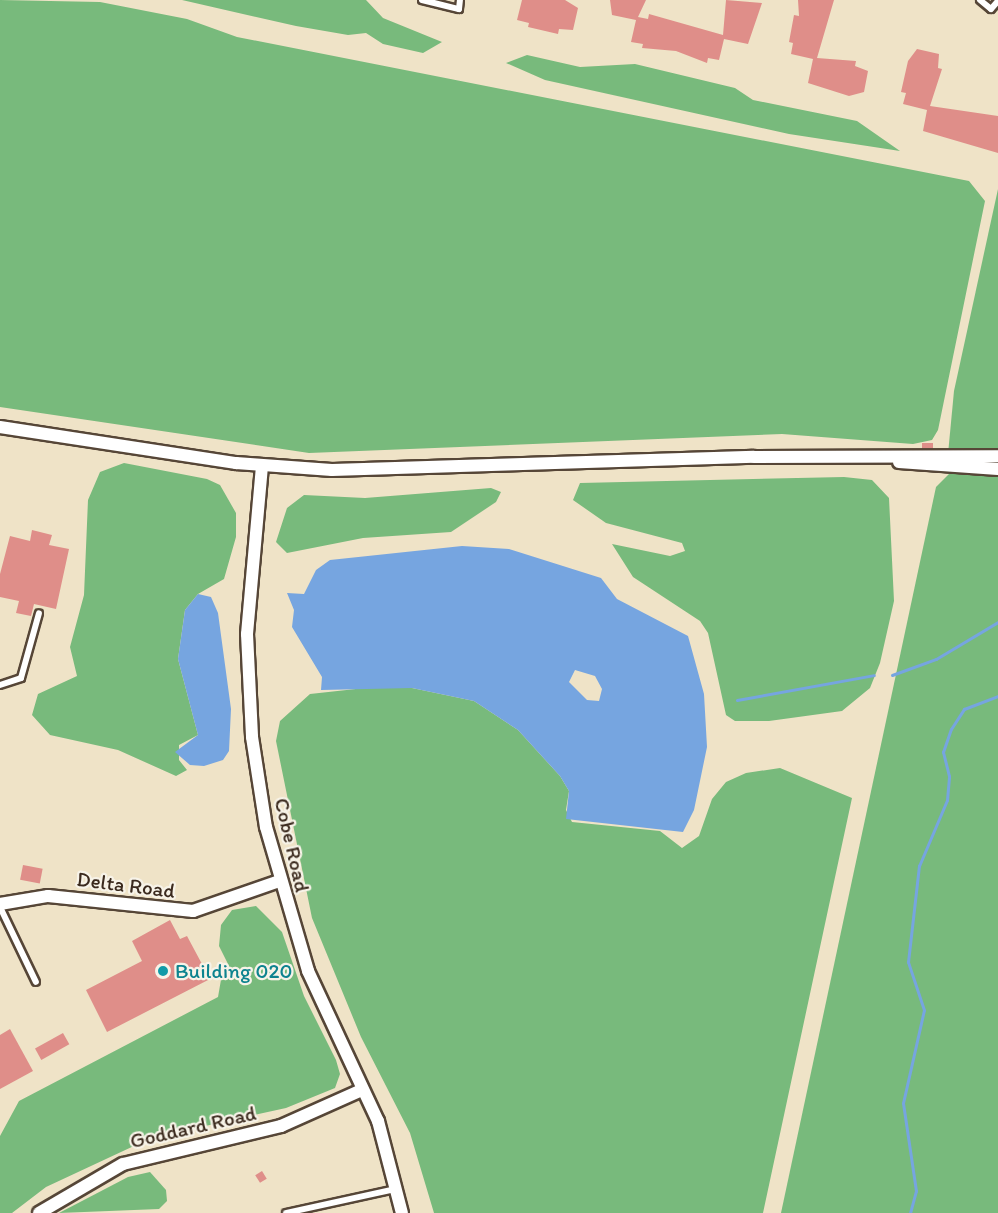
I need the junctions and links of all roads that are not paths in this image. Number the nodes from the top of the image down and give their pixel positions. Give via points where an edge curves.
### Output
1 (422, 0) edge
2 (460, 0) edge
3 (980, 0) edge
4 (998, 1) edge
5 (0, 426) edge
6 (956, 454) junction
7 (998, 456) edge
8 (868, 458) junction
9 (262, 466) junction
10 (956, 467) junction
11 (998, 469) edge
12 (39, 613) dead end
13 (0, 686) edge
14 (279, 881) junction
15 (0, 906) edge
16 (36, 982) dead end
17 (362, 1090) junction
18 (396, 1189) junction
19 (39, 1213) edge
20 (286, 1213) edge
21 (402, 1213) edge

1 - 2 lane via 459,9
3 - 4 lane via 991,9
5 - 9 street
6 - 7 street
6 - 8 street
6 - 10 lane
8 - 9 street via 365,471
8 - 10 street
9 - 14 street, Cobe Road via 249,579 248,679 259,787
10 - 11 street
12 - 13 lane via 21,678 12,686
14 - 15 street, Delta Road via 193,911 53,896
14 - 17 street, Cobe Road via 308,971
15 - 16 lane
17 - 18 street, Cobe Road via 378,1121
17 - 19 street, Goddard Road via 281,1126 131,1161
18 - 20 lane
18 - 21 street, Cobe Road

